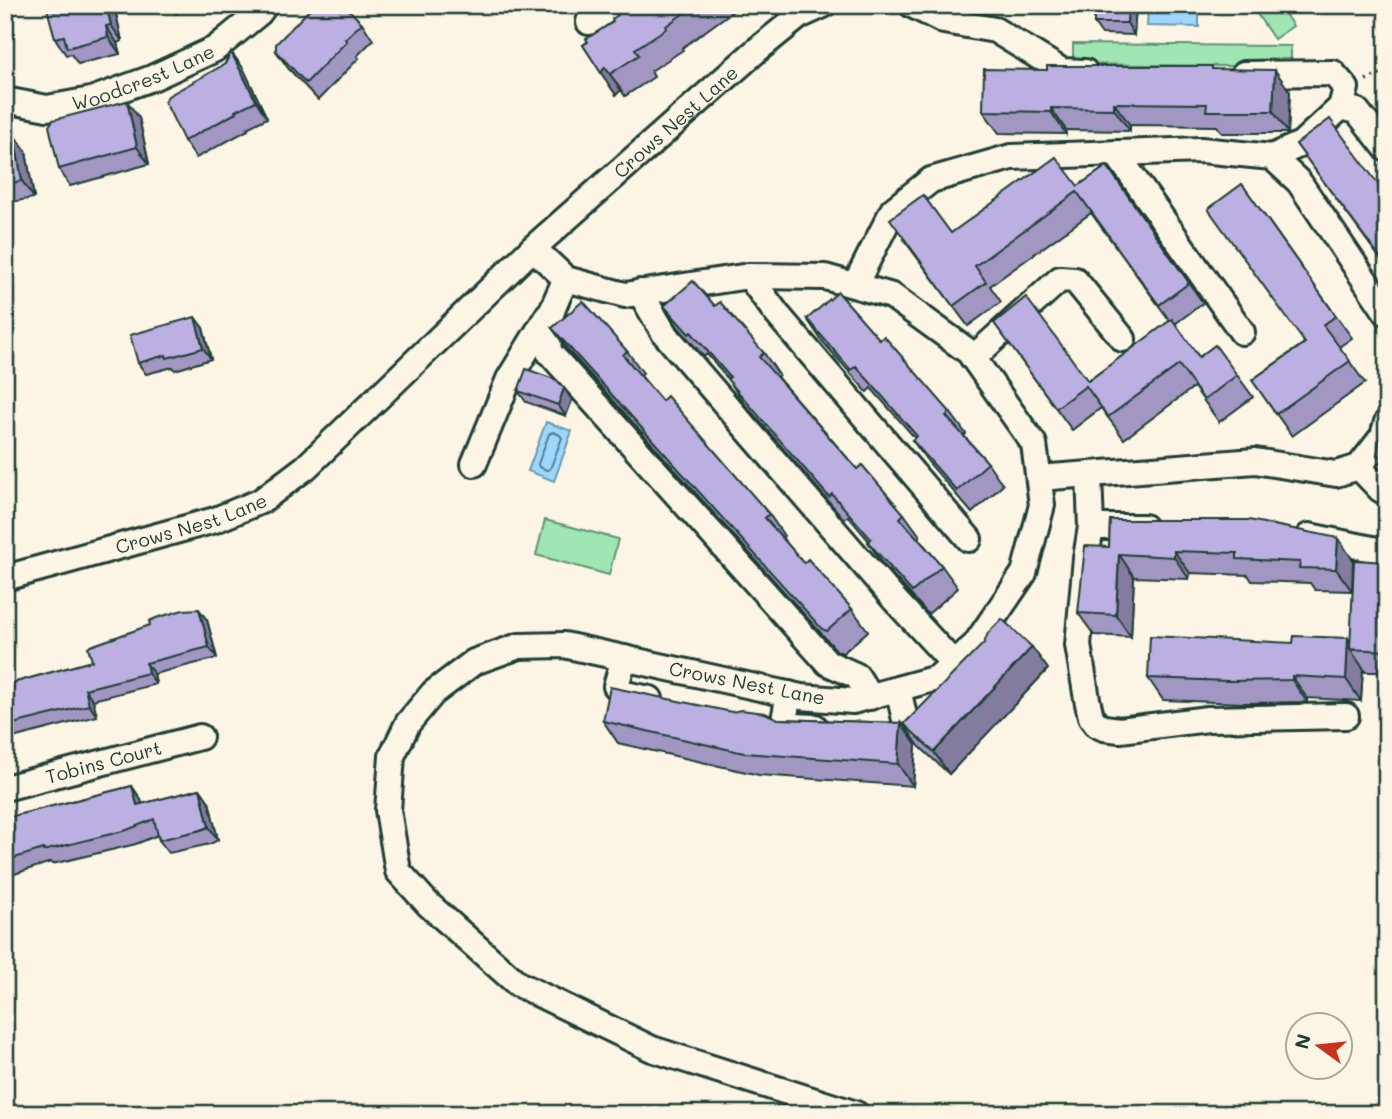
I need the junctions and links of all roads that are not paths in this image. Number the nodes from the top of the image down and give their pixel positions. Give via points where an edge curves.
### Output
1 (265, 5) edge
2 (614, 5) edge
3 (823, 5) edge
4 (912, 5) edge
5 (796, 10) edge
6 (589, 22) dead end
7 (1102, 72) edge
8 (1222, 74) edge
9 (5, 100) edge
10 (1341, 107) junction
11 (1387, 149) edge
12 (1116, 153) junction
13 (1272, 157) junction
14 (533, 248) junction
15 (749, 276) junction
16 (566, 279) junction
17 (855, 285) junction
18 (640, 292) junction
19 (550, 312) junction
20 (1387, 313) edge
21 (1242, 332) dead end
22 (1123, 339) dead end
23 (972, 358) junction
24 (1387, 422) edge
25 (474, 464) dead end
26 (1359, 467) junction
27 (1090, 474) junction
28 (1039, 478) junction
29 (1387, 493) edge
30 (1091, 527) junction
31 (1169, 527) edge
32 (1293, 533) edge
33 (968, 539) dead end
34 (1387, 552) edge
35 (5, 578) edge
36 (985, 631) junction
37 (624, 658) junction
38 (954, 663) junction
39 (898, 689) junction
40 (870, 697) junction
41 (772, 698) junction
42 (943, 700) edge
43 (674, 704) edge
44 (1346, 716) dead end
45 (905, 723) edge
46 (833, 727) edge
47 (200, 737) dead end
48 (5, 788) edge
49 (856, 1114) edge

1 - 9 street, Woodcrest Lane via 215,49 103,96 47,108
2 - 6 street
3 - 5 street, Crows Nest Lane
4 - 7 street via 944,21 995,30 1062,71
5 - 14 street, Crows Nest Lane
8 - 10 street via 1333,73 1346,88
10 - 11 street via 1357,111
10 - 13 street via 1301,144
12 - 13 street via 1201,150
12 - 17 street via 1011,158 931,180 893,210
12 - 21 street
13 - 20 street via 1299,183
14 - 16 street, Crows Nest Lane
14 - 35 street, Crows Nest Lane via 306,467 261,501 215,520
15 - 17 street, Crows Nest Lane via 825,277
15 - 18 street, Crows Nest Lane
15 - 33 street
16 - 18 street, Crows Nest Lane via 625,295
16 - 19 street
17 - 23 street, Crows Nest Lane via 892,296
18 - 38 street via 664,333
19 - 25 street via 509,379
19 - 40 street via 549,352 828,663 858,676
22 - 23 street via 1075,280 1060,279
23 - 28 street, Crows Nest Lane via 1034,444
24 - 26 street
26 - 27 street via 1336,474 1255,461
26 - 29 street
27 - 28 street
27 - 30 street
28 - 36 street, Crows Nest Lane via 1042,505 1024,573
30 - 31 street
30 - 44 street via 1078,645 1091,717 1097,724 1121,730 1208,719
32 - 34 street
36 - 38 street, Crows Nest Lane
36 - 42 street via 992,641 989,654
37 - 41 street, Crows Nest Lane
37 - 43 street via 616,686 625,694
37 - 49 street, Crows Nest Lane via 564,645 519,646 474,662 433,692 408,723 392,756 388,810 398,871 518,984 652,1049
38 - 39 street, Crows Nest Lane via 937,678
39 - 40 street, Crows Nest Lane
39 - 45 street
40 - 41 street, Crows Nest Lane via 853,701
41 - 46 street via 794,726
47 - 48 street, Tobins Court

